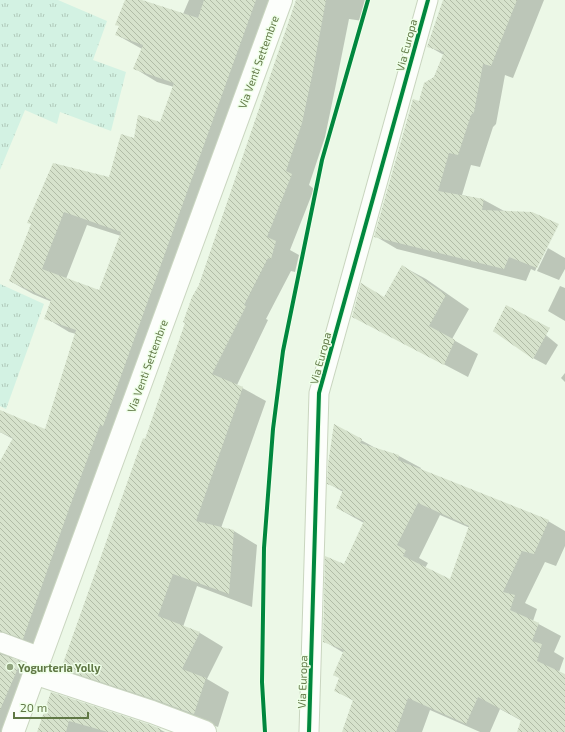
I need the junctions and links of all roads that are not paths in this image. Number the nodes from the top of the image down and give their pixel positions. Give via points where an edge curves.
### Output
1 (281, 0) edge
2 (428, 0) edge
3 (0, 642) edge
4 (37, 665) junction
5 (13, 732) edge
6 (205, 732) edge
7 (309, 732) edge

1 - 4 main road, Via Venti Settembre
2 - 7 street, Via Europa via 320,393
3 - 4 street
4 - 5 main road, Via Venti Settembre
4 - 6 main road

